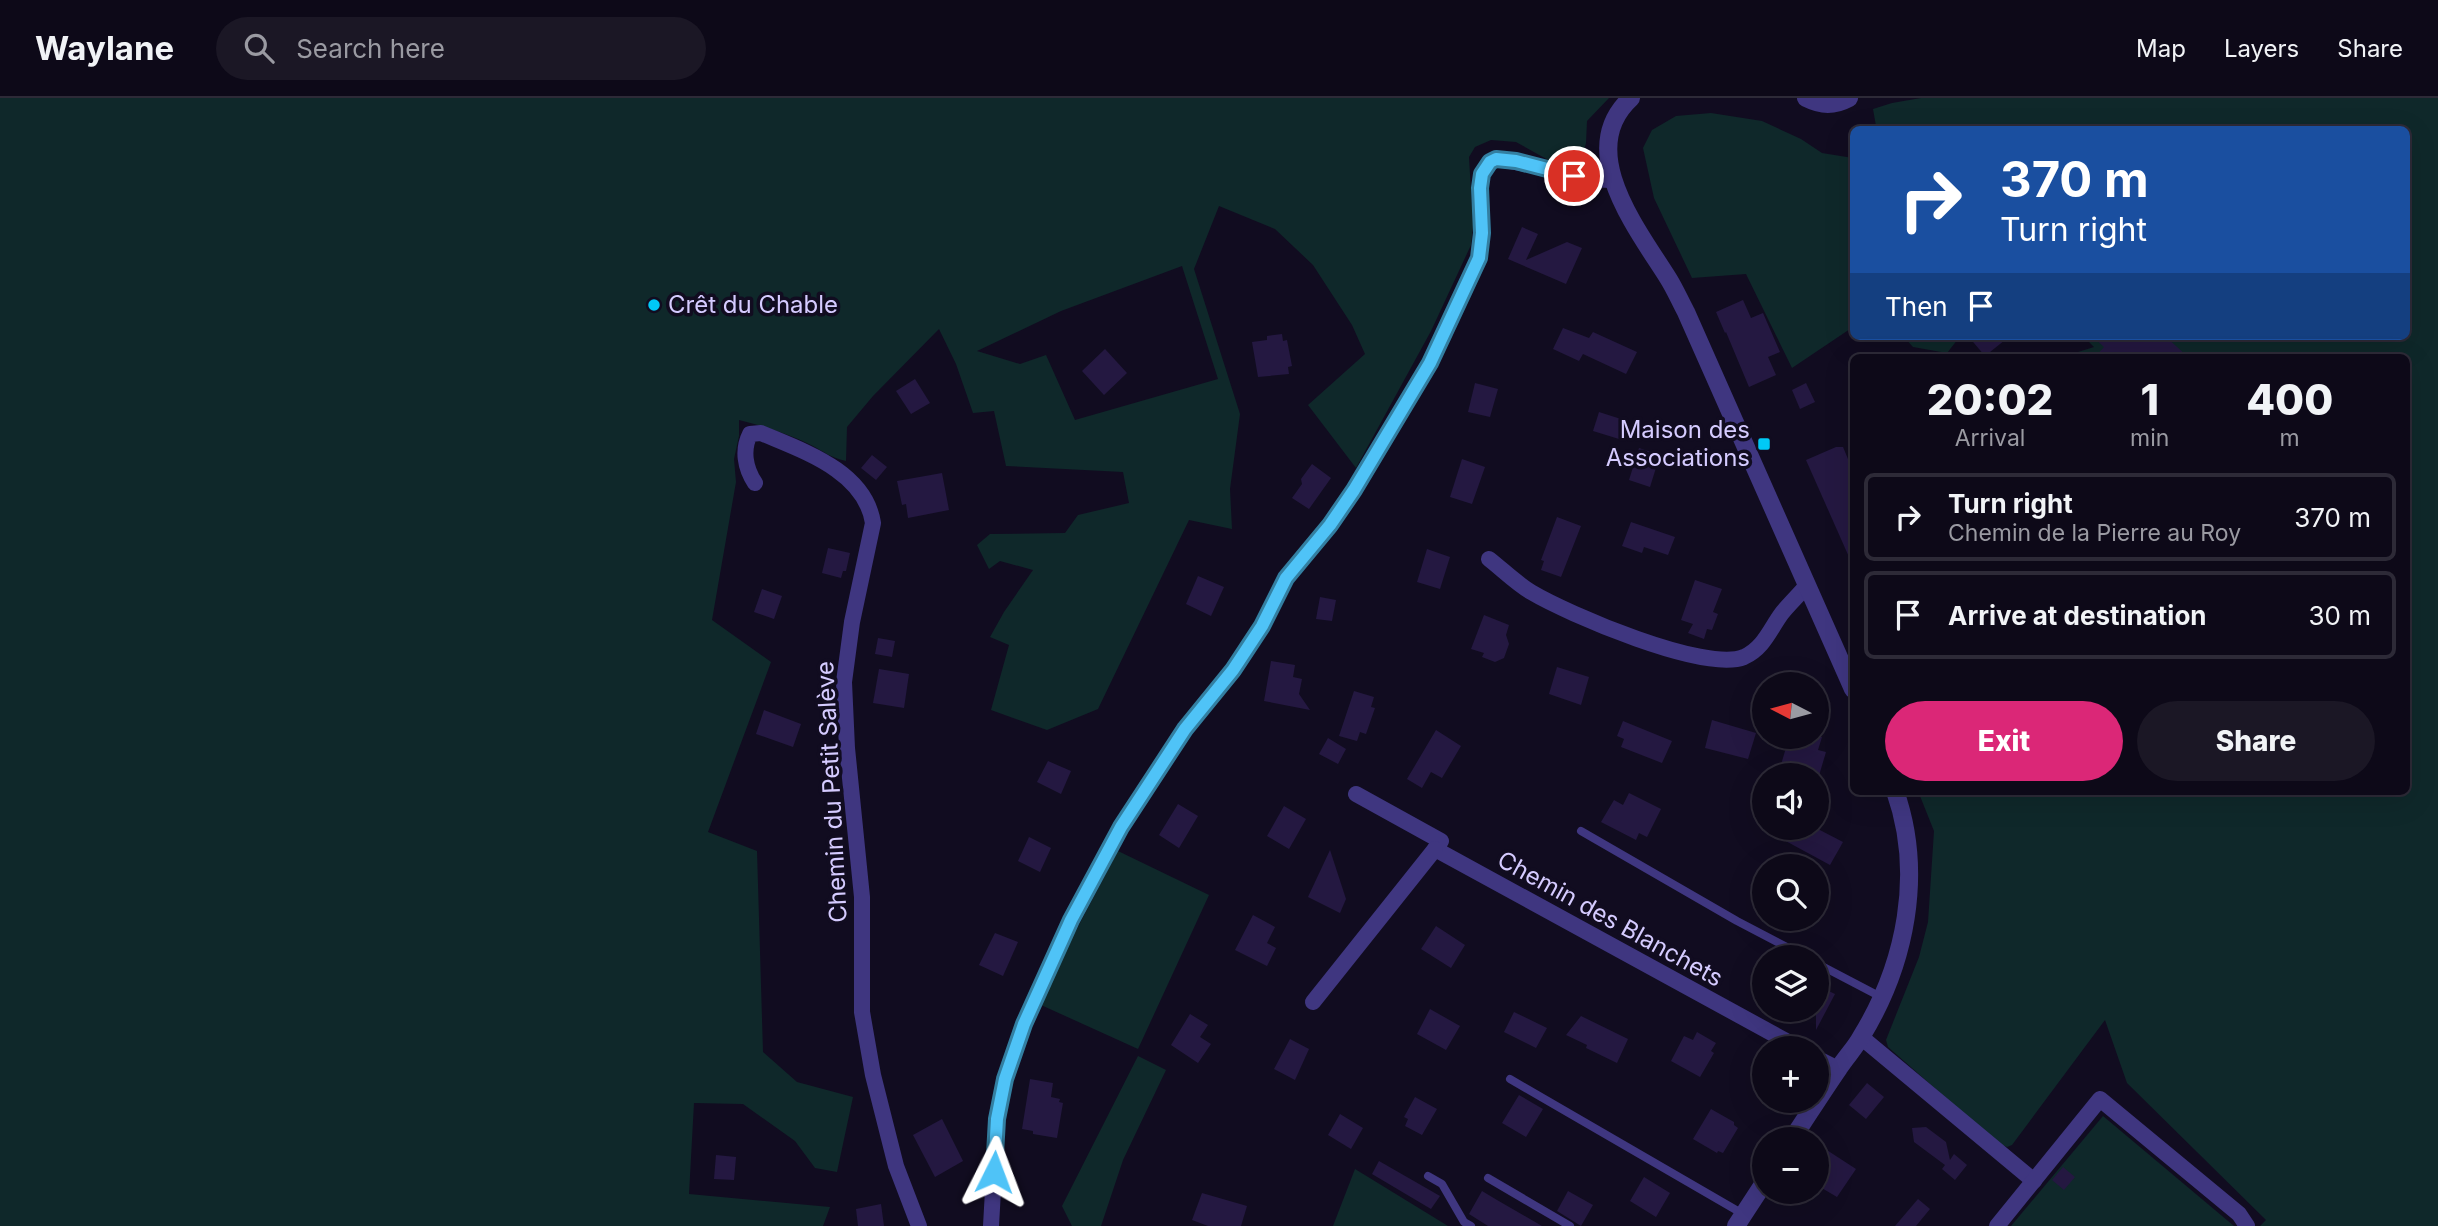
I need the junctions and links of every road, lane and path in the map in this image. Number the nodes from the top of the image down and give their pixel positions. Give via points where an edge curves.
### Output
1 (1631, 98) edge
2 (1806, 98) edge
3 (1849, 98) edge
4 (1613, 180) junction
5 (755, 483) dead end
6 (1489, 559) dead end
7 (1807, 585) junction
8 (1850, 683) edge
9 (1356, 794) dead end
10 (1896, 795) edge
11 (1581, 831) dead end
12 (1435, 849) junction
13 (1783, 945) edge
14 (1829, 970) edge
15 (1881, 997) junction
16 (1313, 1002) dead end
17 (1777, 1036) edge
18 (1861, 1037) junction
19 (1829, 1064) edge
20 (1838, 1069) junction
21 (1510, 1079) dead end
22 (1800, 1127) edge
23 (1428, 1176) dead end
24 (1488, 1178) dead end
25 (2034, 1181) junction
26 (1752, 1202) edge
27 (1740, 1220) edge
28 (919, 1226) edge
29 (991, 1226) edge
30 (1471, 1226) edge
31 (1570, 1226) edge
32 (1997, 1226) edge
33 (2247, 1226) edge

1 - 4 street via 1620,110 1612,132 1608,156
2 - 3 street via 1827,104
4 - 7 street via 1686,312
4 - 29 street via 1592,180 1496,159 1485,168 1480,188 1479,258 1430,363 1354,490 1286,578 1233,670 1185,729 1121,827 1071,920 1024,1024 1005,1079 997,1119
5 - 28 street, Chemin du Petit Salève via 745,450 750,434 761,433 831,466 871,510 873,523 844,682 862,897 862,1012 897,1166
6 - 7 street via 1530,592 1594,621 1668,649 1719,660 1734,660 1754,651
7 - 8 street
9 - 12 street, Chemin des Blanchets via 1441,841
10 - 15 street via 1909,882 1902,942
11 - 13 lane
12 - 16 street
12 - 17 street, Chemin des Blanchets
14 - 15 lane
15 - 18 street
18 - 20 street
18 - 25 street
19 - 20 street
20 - 22 street
21 - 27 lane
23 - 30 lane via 1442,1184
24 - 31 lane
25 - 32 street
25 - 33 street via 2099,1098 2239,1214
26 - 27 street

